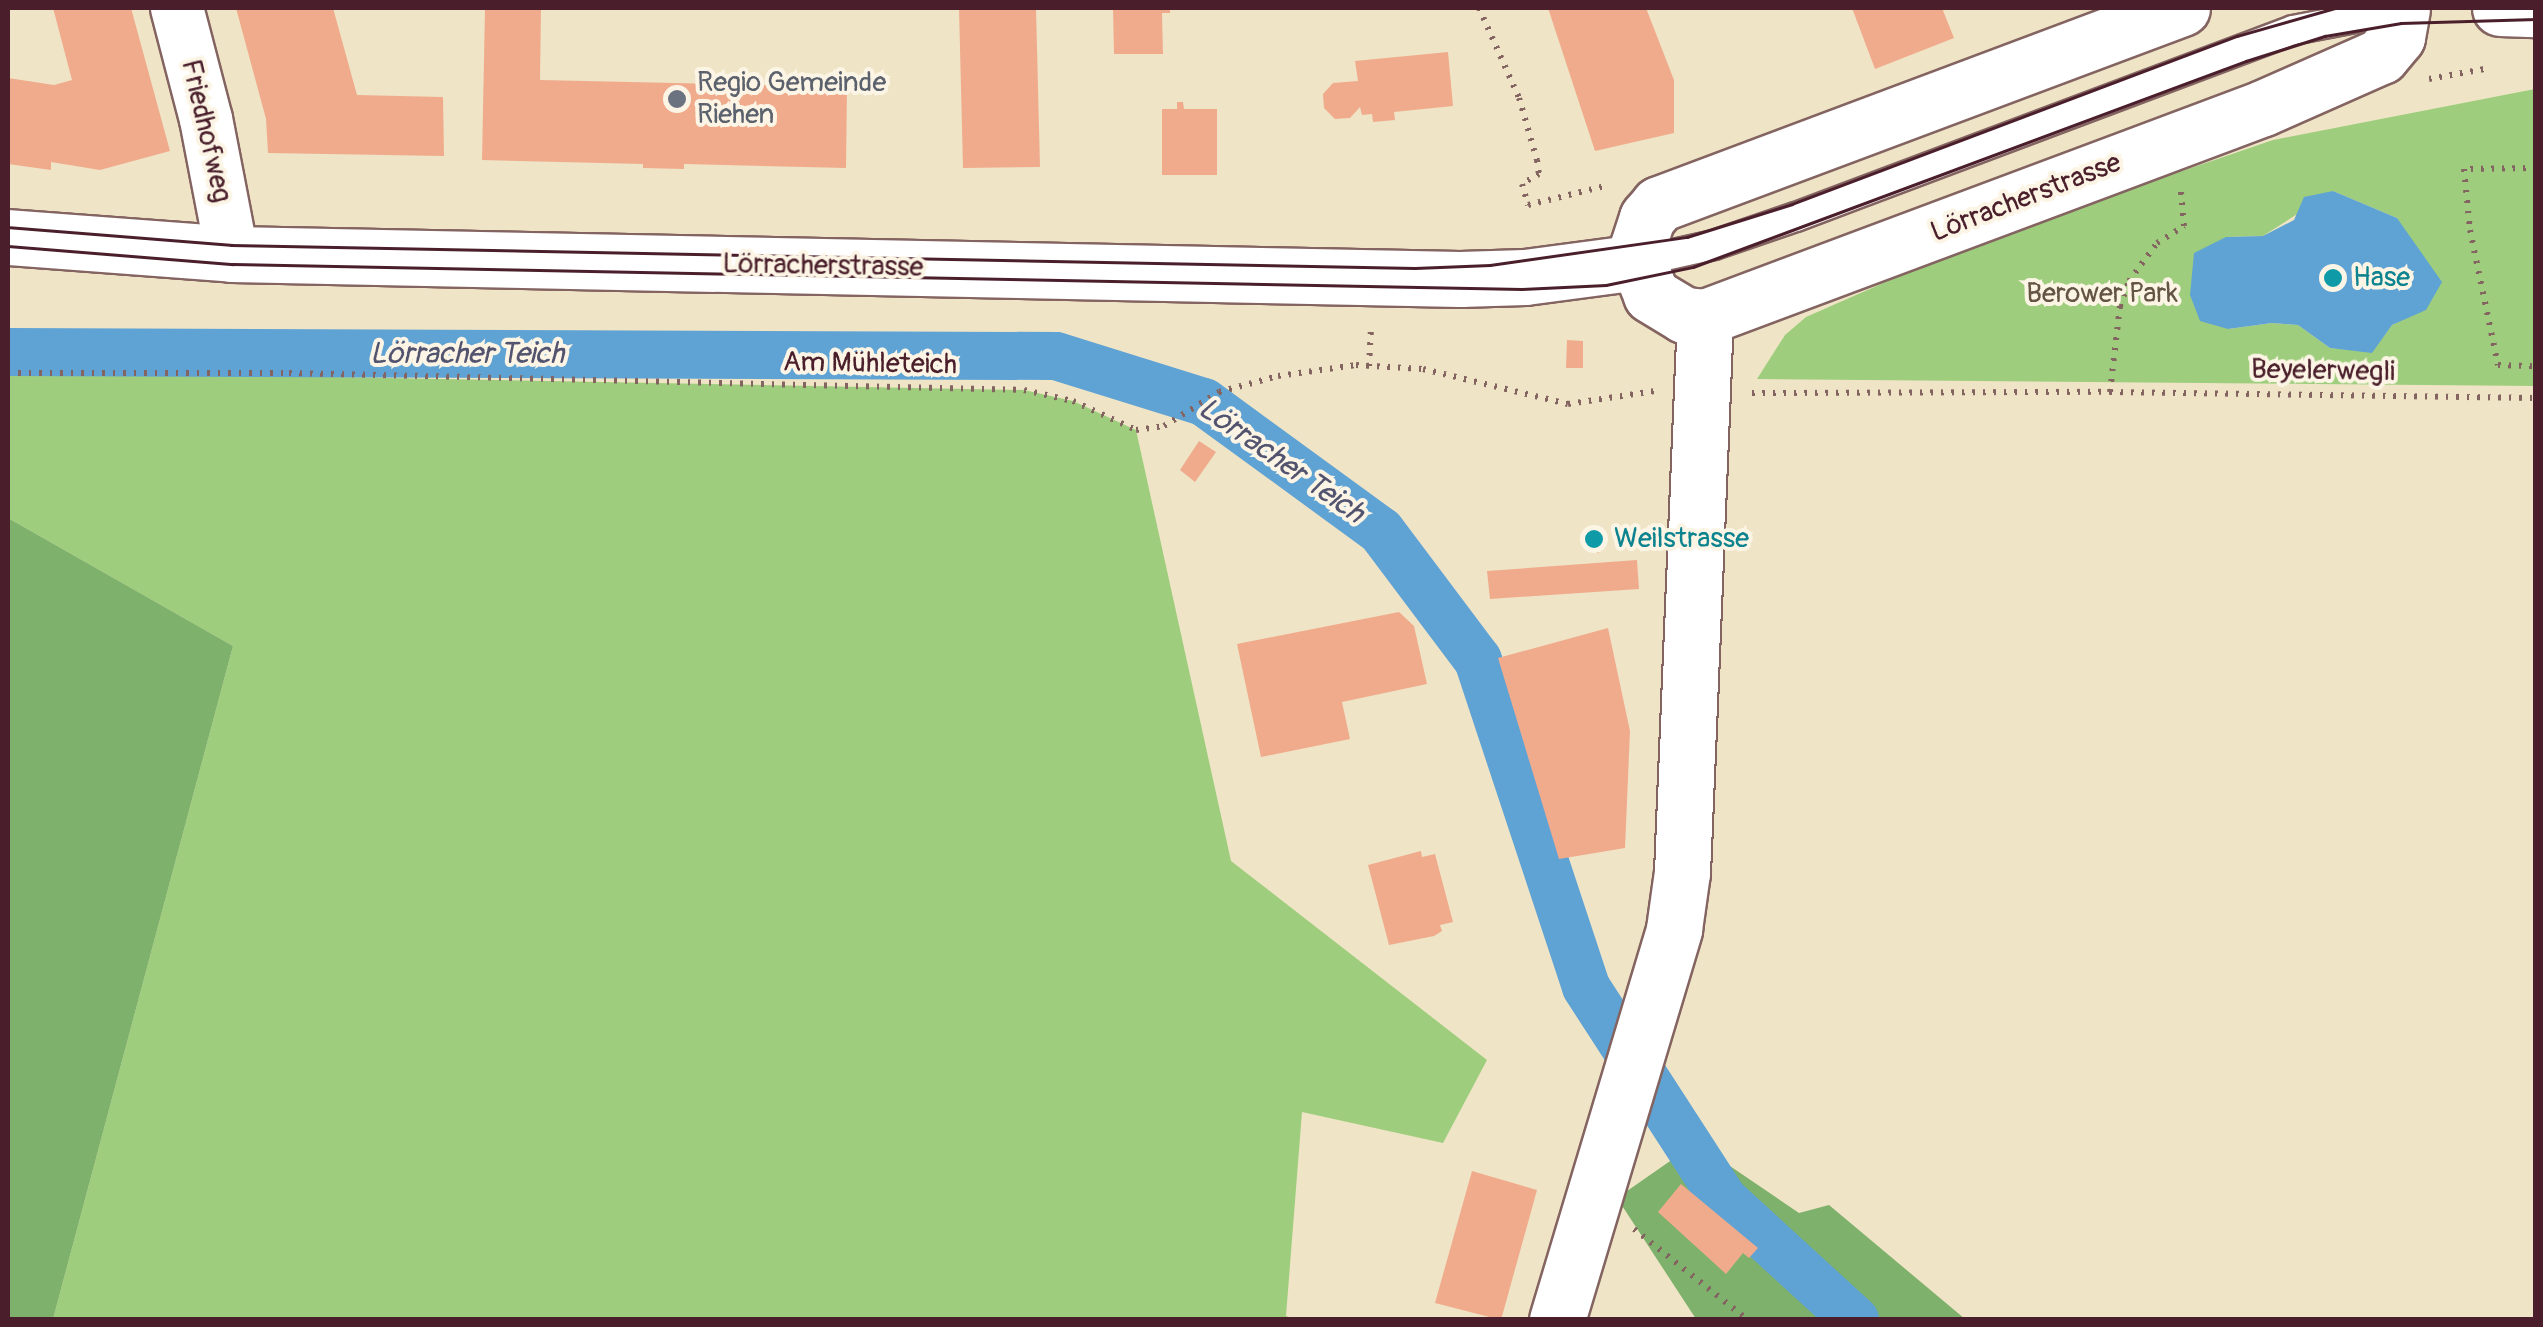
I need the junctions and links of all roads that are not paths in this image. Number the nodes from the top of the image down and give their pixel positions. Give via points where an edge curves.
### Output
1 (176, 8) edge
2 (2182, 8) edge
3 (2414, 8) edge
4 (2500, 8) edge
5 (2536, 10) edge
6 (8, 237) edge
7 (232, 254) junction
8 (1638, 262) junction
9 (1705, 317) junction
10 (1557, 1320) edge

1 - 7 street, Friedhofweg
2 - 8 main road via 1659,204 1640,236
3 - 8 lane via 2293,30 1796,217 1714,246
3 - 9 main road, Lörracherstrasse via 2381,56 2345,75
4 - 5 main road
6 - 7 main road, Lörracherstrasse
7 - 8 main road, Lörracherstrasse via 1460,279
8 - 9 main road via 1651,295 1666,308
9 - 10 main road via 1682,872 1674,928

